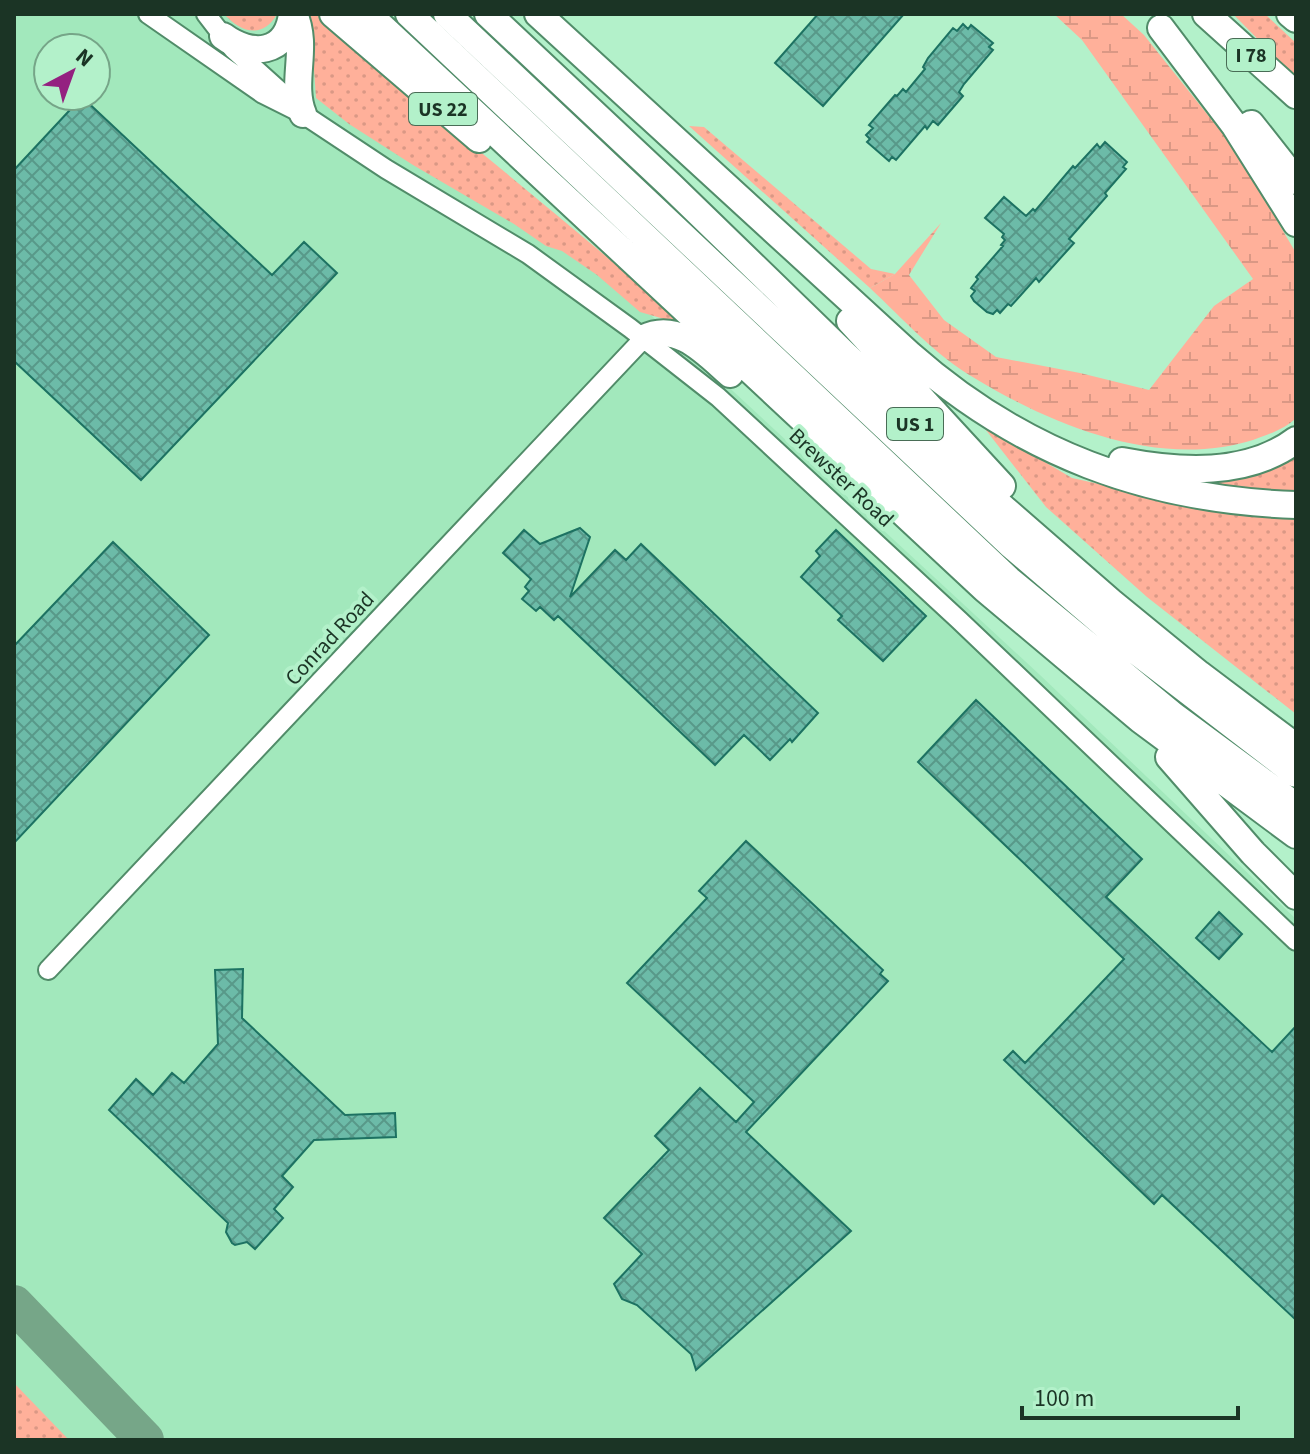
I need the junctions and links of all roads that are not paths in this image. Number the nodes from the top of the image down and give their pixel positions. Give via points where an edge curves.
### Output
1 (148, 14) edge
2 (206, 14) edge
3 (293, 14) edge
4 (333, 14) edge
5 (368, 14) edge
6 (409, 14) edge
7 (447, 14) edge
8 (468, 14) edge
9 (488, 14) edge
10 (538, 14) edge
11 (1206, 14) edge
12 (1222, 14) edge
13 (1290, 14) edge
14 (1296, 19) edge
15 (1154, 21) edge
16 (223, 36) junction
17 (1296, 93) edge
18 (303, 114) junction
19 (1296, 181) edge
20 (562, 193) junction
21 (1296, 223) edge
22 (725, 238) junction
23 (786, 240) junction
24 (644, 338) junction
25 (997, 421) junction
26 (1296, 440) edge
27 (868, 481) junction
28 (1296, 505) edge
29 (1111, 602) junction
30 (1056, 650) junction
31 (1296, 747) edge
32 (1296, 774) edge
33 (1296, 806) edge
34 (1296, 835) edge
35 (1296, 896) edge
36 (1296, 941) edge
37 (48, 970) dead end

1 - 18 street, Brewster Road via 263,94
2 - 16 street, Brewster Road
3 - 16 highway via 286,33 263,49 240,48
3 - 18 highway via 301,32
4 - 20 highway, US 22 via 503,158
5 - 20 highway
6 - 33 highway via 998,570 1174,716
7 - 32 highway via 1010,544 1128,645
8 - 22 highway via 664,196
9 - 22 highway, US 1
10 - 23 highway
11 - 17 highway, I 78
12 - 17 highway
13 - 14 highway
15 - 19 highway via 1250,123
15 - 21 highway via 1235,126
16 - 18 street, Brewster Road
18 - 24 street, Brewster Road via 519,248
20 - 27 highway
22 - 29 highway, US 1 via 955,463
23 - 25 highway via 945,385
23 - 29 highway via 808,276
24 - 27 highway via 670,333 693,343 824,455
24 - 36 street, Brewster Road via 766,439
24 - 37 street, Conrad Road
25 - 26 highway via 1089,453 1166,468 1243,464
25 - 28 highway via 1069,458 1138,481 1207,497
27 - 30 highway
29 - 31 highway, US 1
30 - 34 highway
30 - 35 highway via 1176,764

